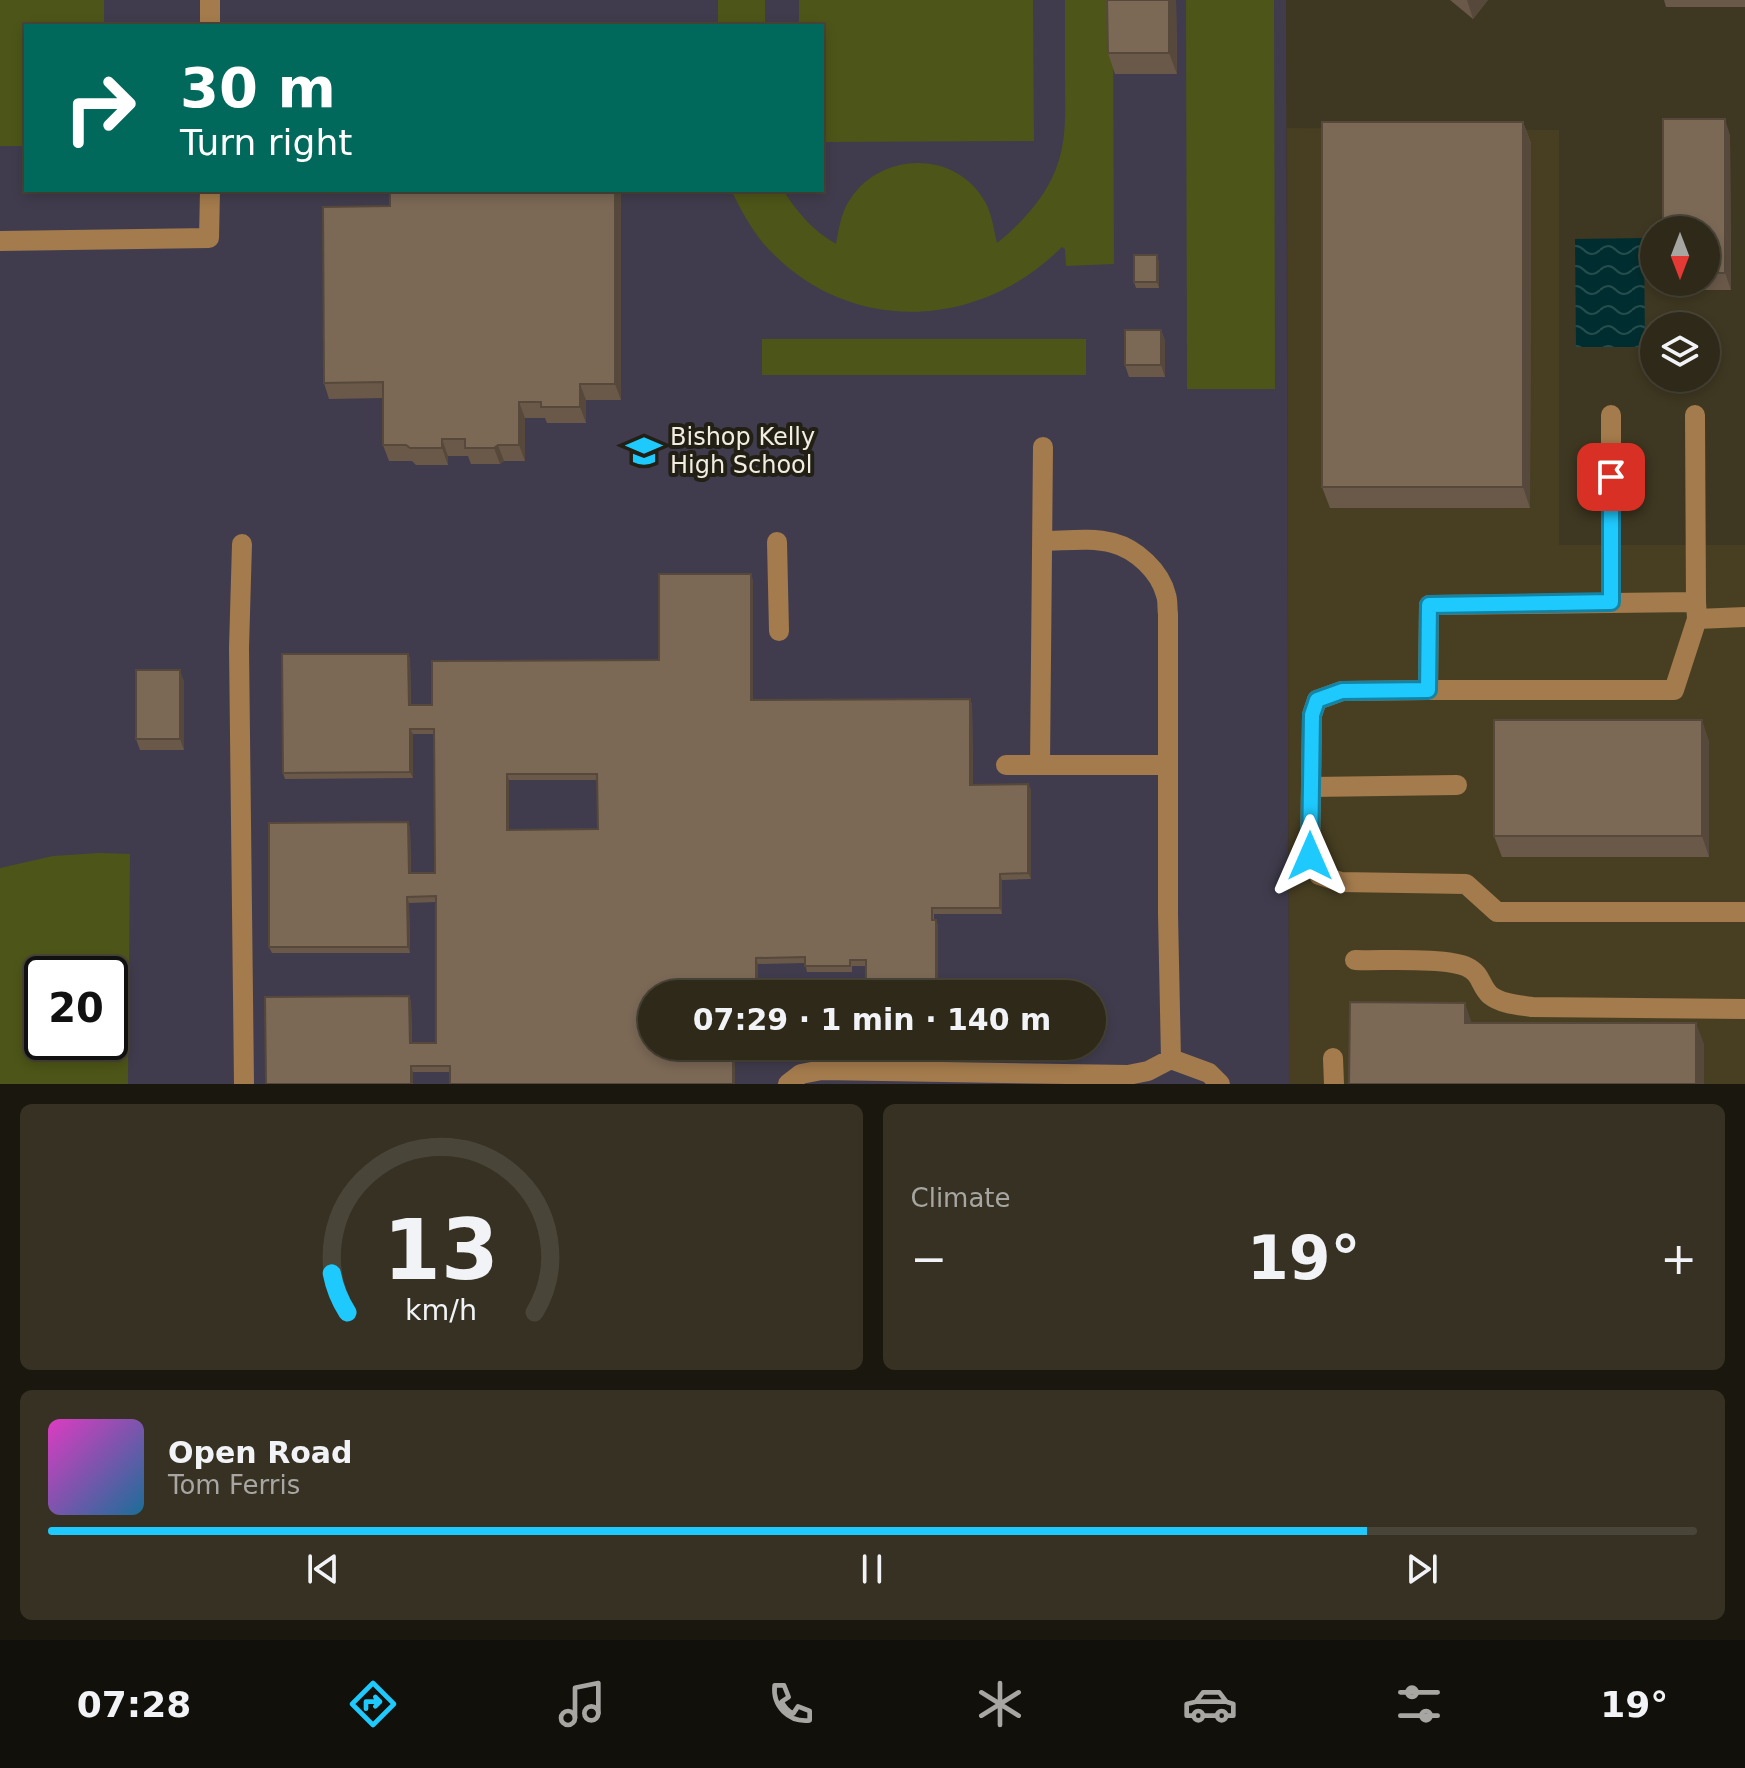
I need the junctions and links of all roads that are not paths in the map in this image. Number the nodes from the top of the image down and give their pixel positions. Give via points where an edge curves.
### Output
1 (210, 0) edge
2 (210, 24) edge
3 (210, 192) edge
4 (0, 241) edge
5 (1611, 415) dead end
6 (1695, 415) dead end
7 (1043, 447) dead end
8 (1042, 541) junction
9 (777, 542) dead end
10 (242, 544) dead end
11 (1611, 602) junction
12 (1697, 610) junction
13 (1745, 617) edge
14 (779, 631) dead end
15 (1428, 690) junction
16 (1006, 765) dead end
17 (1040, 765) junction
18 (1168, 765) junction
19 (1457, 785) dead end
20 (1311, 787) junction
21 (1745, 912) edge
22 (1355, 960) dead end
23 (1745, 1009) edge
24 (1333, 1058) dead end
25 (1171, 1059) junction
26 (244, 1084) edge
27 (788, 1084) edge
28 (1220, 1084) edge
29 (1334, 1084) edge

1 - 2 lane
3 - 4 lane via 209,238
5 - 11 lane
6 - 12 lane
7 - 8 lane
8 - 17 lane
8 - 18 lane via 1111,542 1129,549 1157,575 1168,614
9 - 14 lane
10 - 26 lane
11 - 12 lane
11 - 15 lane via 1429,605
12 - 13 lane
12 - 15 lane via 1674,690
15 - 20 lane via 1342,691 1317,700
16 - 17 lane
17 - 18 lane
18 - 25 lane
19 - 20 lane
20 - 21 lane via 1310,856 1319,875 1341,882 1466,884 1497,912
22 - 23 lane via 1465,965 1478,974 1489,995 1532,1007
24 - 29 lane
25 - 27 lane via 1128,1075 822,1070 801,1074
25 - 28 lane via 1209,1073

